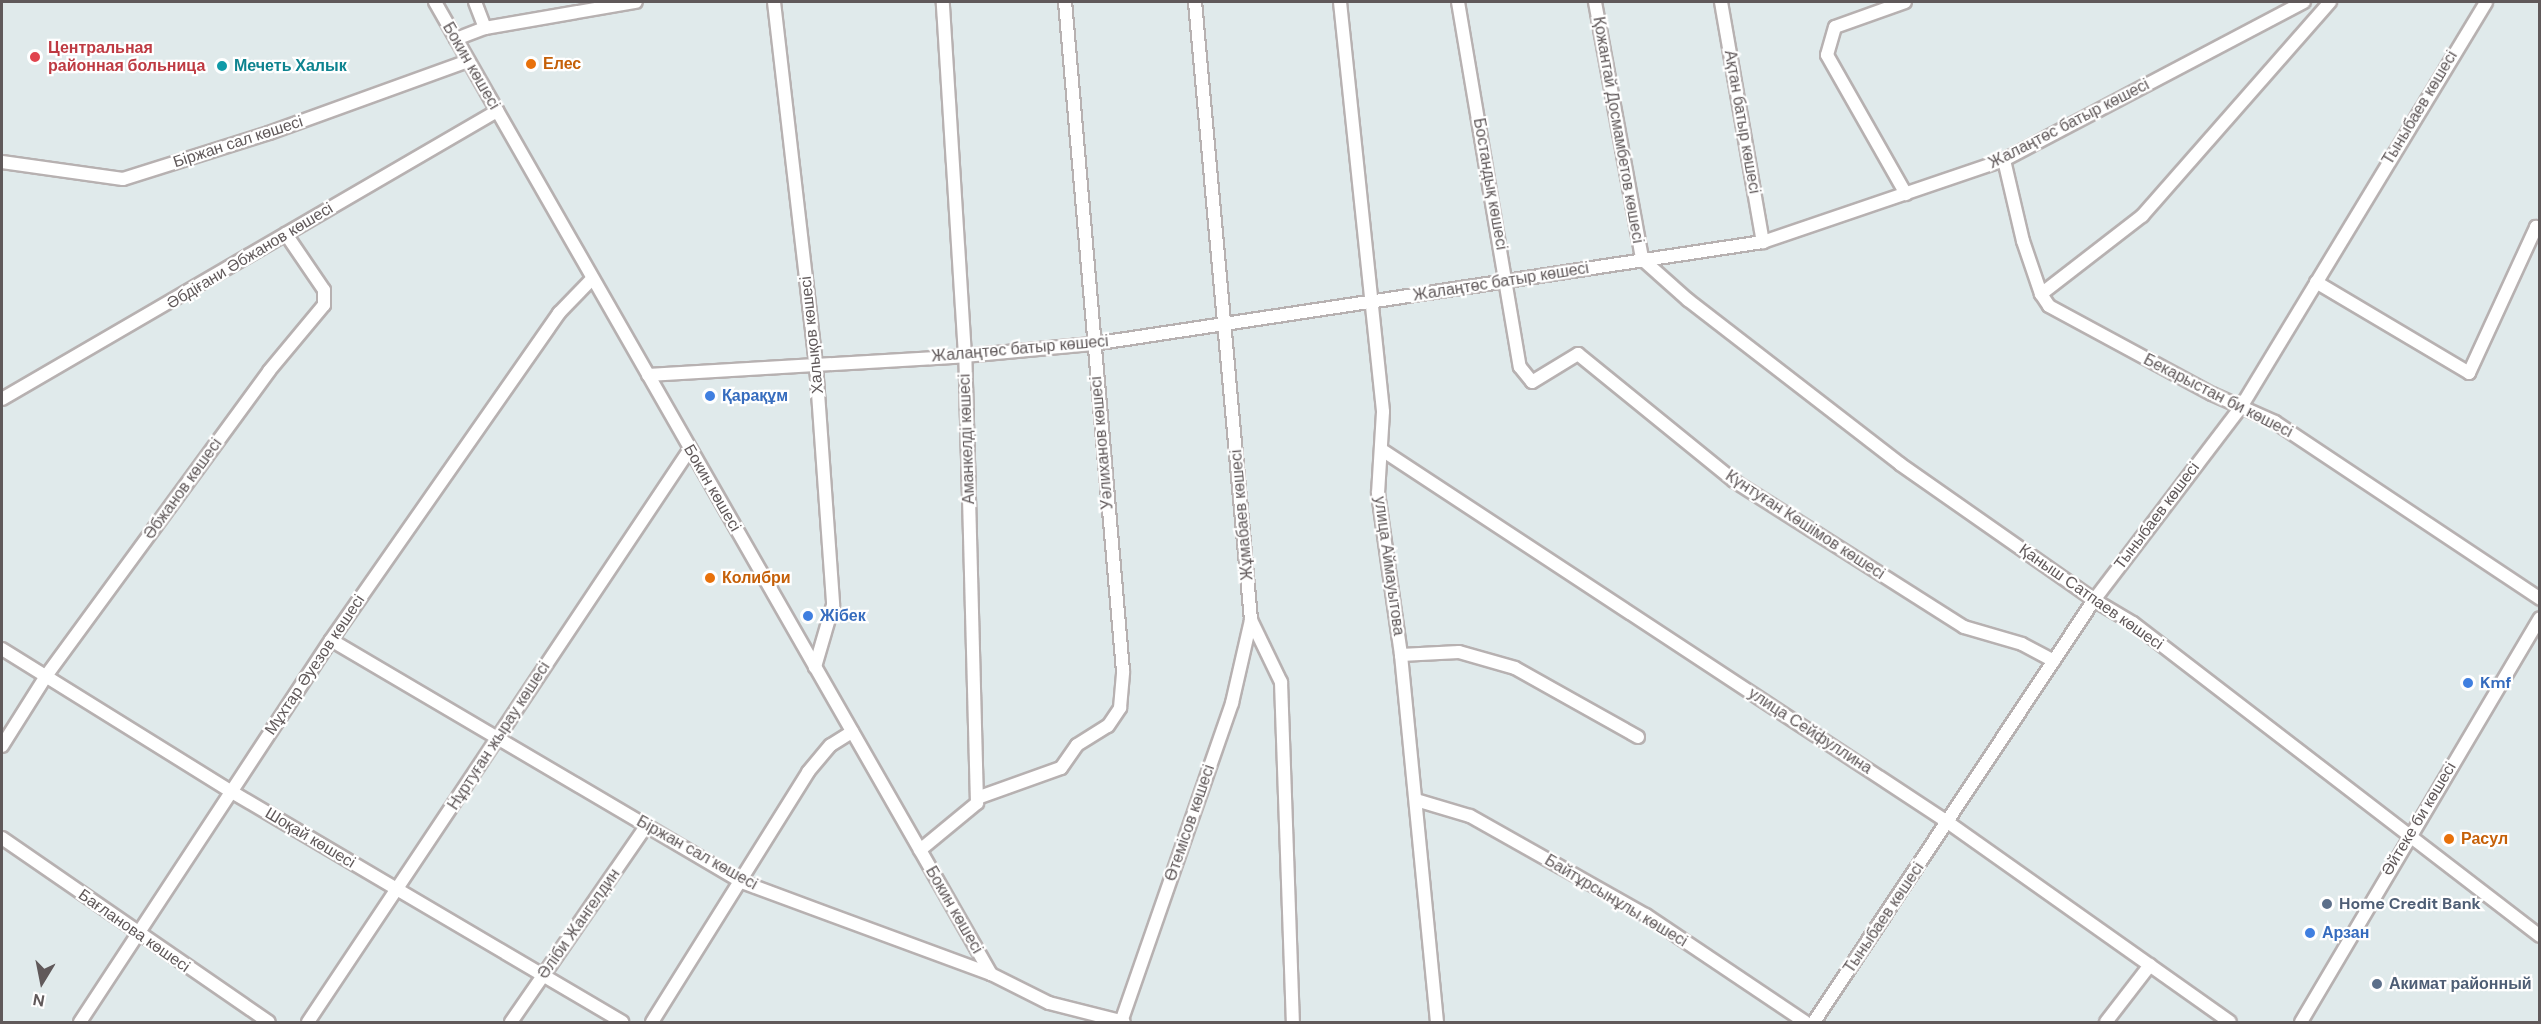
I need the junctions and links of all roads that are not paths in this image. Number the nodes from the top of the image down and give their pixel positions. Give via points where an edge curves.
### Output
1 (435, 2) edge
2 (475, 2) edge
3 (636, 2) edge
4 (774, 2) edge
5 (943, 2) edge
6 (1065, 2) edge
7 (1194, 2) edge
8 (1340, 2) edge
9 (1458, 2) edge
10 (1595, 2) edge
11 (1721, 2) edge
12 (1905, 2) edge
13 (2304, 2) edge
14 (2330, 2) edge
15 (2486, 2) edge
16 (485, 28) junction
17 (456, 39) junction
18 (468, 60) junction
19 (496, 111) junction
20 (2004, 160) junction
21 (2, 162) edge
22 (1906, 194) junction
23 (2540, 230) edge
24 (286, 234) junction
25 (1763, 242) junction
26 (1642, 259) junction
27 (591, 280) junction
28 (2316, 282) junction
29 (1507, 284) junction
30 (2041, 294) junction
31 (1374, 302) junction
32 (1225, 324) junction
33 (1093, 344) junction
34 (965, 356) junction
35 (816, 365) junction
36 (1520, 367) joint
37 (648, 375) junction
38 (2, 399) edge
39 (2241, 407) junction
40 (690, 449) junction
41 (1382, 450) junction
42 (2540, 599) edge
43 (2094, 600) junction
44 (2540, 618) edge
45 (1251, 620) junction
46 (331, 640) junction
47 (2, 649) edge
48 (1401, 656) junction
49 (2054, 661) junction
50 (815, 667) junction
51 (46, 676) junction
52 (852, 732) junction
53 (1638, 736) dead end
54 (497, 738) junction
55 (2, 746) edge
56 (231, 792) junction
57 (977, 798) junction
58 (1416, 800) junction
59 (1949, 823) junction
60 (646, 826) junction
61 (2408, 837) junction
62 (2, 838) edge
63 (920, 850) junction
64 (742, 882) junction
65 (399, 890) junction
66 (139, 936) junction
67 (2540, 936) edge
68 (2150, 965) junction
69 (991, 974) junction
70 (543, 976) junction
71 (1122, 1022) edge
72 (80, 1023) edge
73 (269, 1023) edge
74 (308, 1023) edge
75 (511, 1023) edge
76 (622, 1023) edge
77 (652, 1023) edge
78 (1293, 1023) edge
79 (1437, 1023) edge
80 (1804, 1023) edge
81 (1814, 1023) edge
82 (2106, 1023) edge
83 (2230, 1023) edge
84 (2301, 1023) edge

1 - 17 street, Бокин көшесі
2 - 16 street
3 - 16 street
4 - 35 street, Халықов көшесі
5 - 34 street, Аманкелді көшесі
6 - 33 street, Уәлиханов көшесі
7 - 32 street, Жұмабаев көшесі
8 - 31 street, улица Аймауытова
9 - 29 street, Бостандық көшесі
10 - 26 street, Қожантай Досмамбетов көшесі
11 - 25 street, Ақтан батыр көшесі
12 - 22 street via 1835,27 1827,55
13 - 20 street, Жалаңтөс батыр көшесі
14 - 30 street via 2142,216
15 - 28 street, Тыныбаев көшесі
16 - 17 street
17 - 18 street, Бокин көшесі
18 - 19 street, Бокин көшесі
18 - 21 street, Біржан сал көшесі via 268,133 123,179
19 - 24 street, Әбдіғани Әбжанов көшесі
19 - 27 street, Бокин көшесі
20 - 22 street, Жалаңтөс батыр көшесі
20 - 30 street
22 - 25 street, Жалаңтөс батыр көшесі
23 - 28 street via 2536,227 2469,373
24 - 38 street, Әбдіғани Әбжанов көшесі
24 - 51 street, Әбжанов көшесі via 324,290 324,305 269,371
25 - 26 street, Жалаңтөс батыр көшесі
26 - 29 street, Жалаңтөс батыр көшесі
26 - 43 street, Қаныш Сатпаев көшесі via 1688,300 1900,464
27 - 37 street, Бокин көшесі
27 - 46 street, Мұхтар Әуезов көшесі via 559,313
28 - 39 street, Тыныбаев көшесі
29 - 31 street, Жалаңтөс батыр көшесі
29 - 36 street, Бостандық көшесі
30 - 39 street, Бекарыстан би көшесі via 2049,306
31 - 32 street, Жалаңтөс батыр көшесі
31 - 41 street, улица Аймауытова
32 - 33 street, Жалаңтөс батыр көшесі
32 - 45 street, Жұмабаев көшесі
33 - 34 street, Жалаңтөс батыр көшесі
33 - 57 street, Уәлиханов көшесі via 1123,671 1120,708 1108,726 1077,745 1061,768
34 - 35 street, Жалаңтөс батыр көшесі
34 - 57 street, Аманкелді көшесі
35 - 37 street, Жалаңтөс батыр көшесі
35 - 50 street, Халықов көшесі via 832,606
36 - 49 street, Күнтуған Көшімов көшесі via 1532,382 1578,354 1734,482 1964,627 2022,644
37 - 40 street, Бокин көшесі
39 - 42 street, Бекарыстан би көшесі via 2275,422
39 - 43 street, Тыныбаев көшесі
40 - 50 street, Бокин көшесі
40 - 54 street, Нұртуған жырау көшесі
41 - 48 street, улица Аймауытова via 1378,493
41 - 59 street, улица Сейфуллина
43 - 49 street, Тыныбаев көшесі
43 - 61 street, Қаныш Сатпаев көшесі via 2133,623
44 - 61 street, Әйтеке би көшесі
45 - 71 street, Өтемісов көшесі via 1232,703
45 - 78 street, Жұмабаев көшесі via 1281,682
46 - 54 street, Біржан сал көшесі
46 - 56 street, Мұхтар Әуезов көшесі
47 - 51 street, Шоқай көшесі
48 - 53 street via 1459,652 1515,668
48 - 58 street, улица Аймауытова
49 - 59 street, Тыныбаев көшесі
50 - 52 street, Бокин көшесі
51 - 55 street, Әбжанов көшесі
51 - 56 street, Шоқай көшесі
52 - 63 street, Бокин көшесі
52 - 64 street via 831,746 808,772
54 - 60 street, Біржан сал көшесі
54 - 65 street, Нұртуған жырау көшесі
56 - 65 street, Шоқай көшесі
56 - 66 street, Мұхтар Әуезов көшесі
57 - 63 street via 977,803
58 - 79 street, улица Аймауытова
58 - 80 street, Байтұрсынұлы көшесі via 1470,816 1646,915
59 - 68 street, улица Сейфуллина
59 - 81 street, Тыныбаев көшесі
60 - 64 street, Біржан сал көшесі
60 - 70 street, Әліби Жангелдин
61 - 67 street, Қаныш Сатпаев көшесі
61 - 84 street, Әйтеке би көшесі
62 - 66 street, Бағланова көшесі
63 - 69 street, Бокин көшесі
64 - 69 street, Біржан сал көшесі
64 - 77 street
65 - 70 street, Шоқай көшесі
65 - 74 street, Нұртуған жырау көшесі
66 - 72 street, Мұхтар Әуезов көшесі
66 - 73 street, Бағланова көшесі
68 - 82 street
68 - 83 street, улица Сейфуллина
69 - 71 street, Біржан сал көшесі via 1049,1003
70 - 75 street, Әліби Жангелдин
70 - 76 street, Шоқай көшесі

